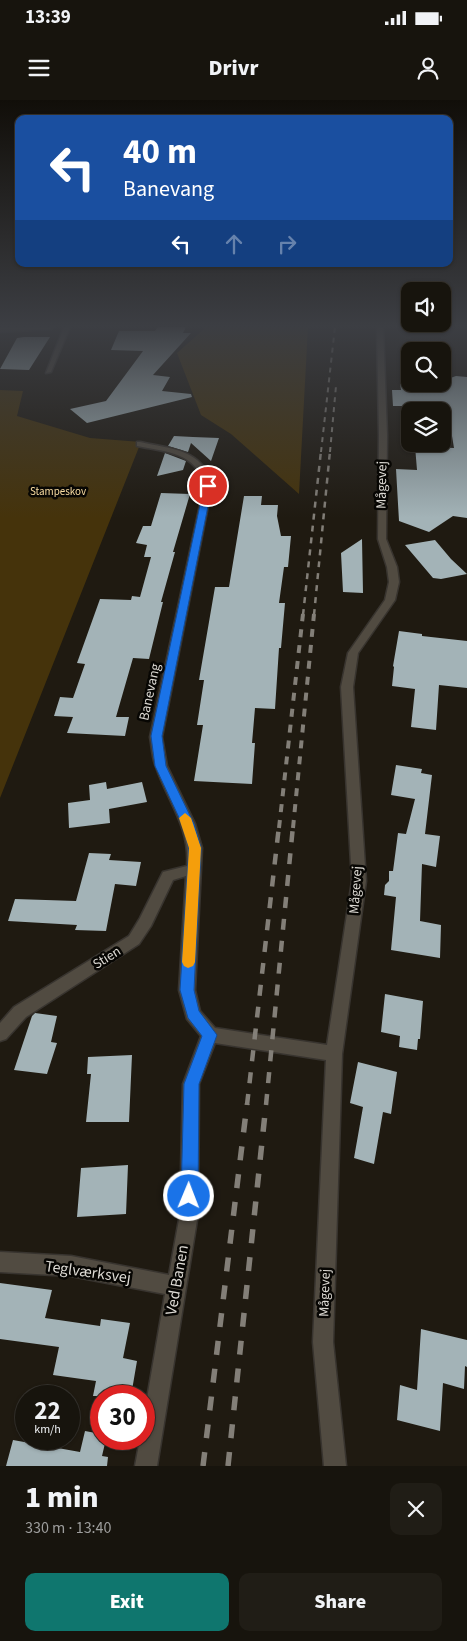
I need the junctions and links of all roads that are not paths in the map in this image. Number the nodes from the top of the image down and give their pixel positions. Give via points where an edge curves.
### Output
1 (382, 391) edge
2 (140, 444) dead end
3 (194, 869) junction
4 (0, 1034) edge
5 (210, 1035) junction
6 (334, 1054) junction
7 (0, 1262) edge
8 (176, 1286) junction
9 (146, 1466) edge
10 (335, 1466) edge

1 - 6 street, Mågevej via 382,539 394,582 390,600 353,653 348,686 359,881
2 - 3 street, Banevang via 193,460 204,472 208,486 156,736 161,766 188,824 195,848
3 - 4 street, Stien via 168,876 134,940 20,1012
3 - 5 street, Banevang via 187,990 193,1014
5 - 6 street
5 - 8 street, Ved Banen via 191,1084 189,1214
6 - 10 street, Mågevej via 323,1342
7 - 8 street, Teglværksvej via 71,1266
8 - 9 street, Ved Banen

